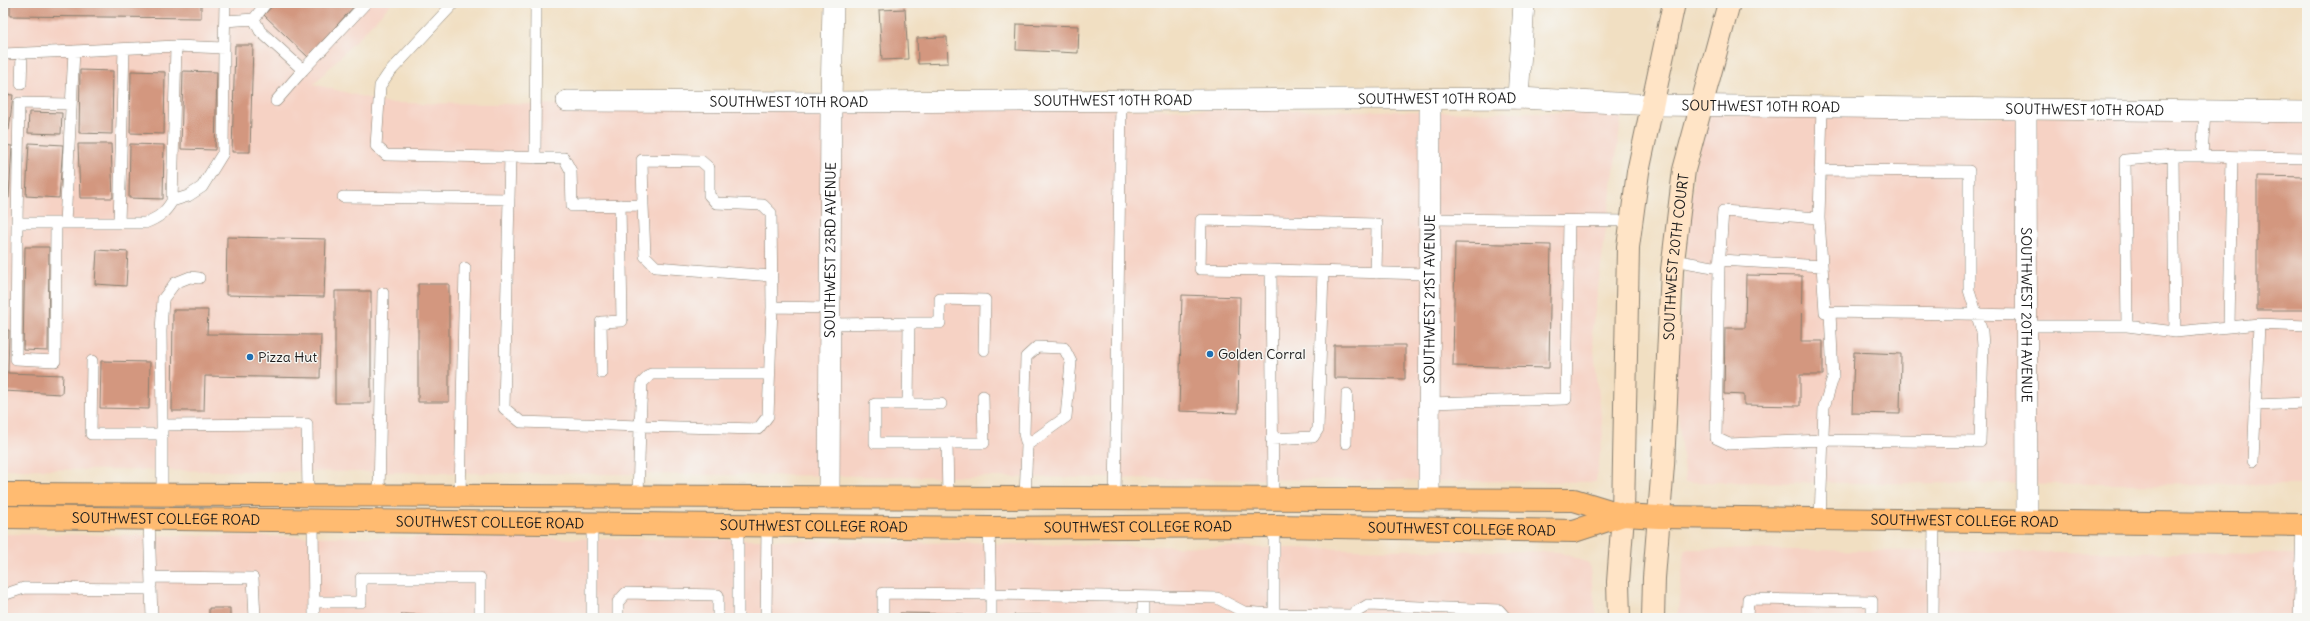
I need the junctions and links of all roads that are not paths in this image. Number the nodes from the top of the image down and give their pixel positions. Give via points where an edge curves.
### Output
1 (225, 3) edge
2 (266, 3) edge
3 (366, 3) edge
4 (454, 3) edge
5 (536, 3) edge
6 (833, 3) edge
7 (1524, 3) edge
8 (1674, 3) edge
9 (1730, 3) edge
10 (254, 19) junction
11 (225, 21) junction
12 (176, 46) junction
13 (224, 48) junction
14 (124, 49) junction
15 (74, 51) junction
16 (3, 54) edge
17 (22, 54) junction
18 (303, 70) junction
19 (22, 84) dead end
20 (1518, 98) junction
21 (1430, 99) junction
22 (567, 101) dead end
23 (1121, 101) junction
24 (276, 102) dead end
25 (831, 102) junction
26 (70, 104) junction
27 (1654, 105) junction
28 (1702, 105) junction
29 (1822, 107) junction
30 (2026, 109) junction
31 (2205, 111) junction
32 (2307, 112) edge
33 (2173, 156) junction
34 (2202, 156) junction
35 (510, 157) junction
36 (2232, 157) junction
37 (535, 158) junction
38 (2307, 158) edge
39 (1820, 170) junction
40 (343, 197) dead end
41 (509, 199) junction
42 (172, 201) junction
43 (643, 205) junction
44 (620, 206) junction
45 (1818, 218) junction
46 (1430, 219) junction
47 (1569, 221) junction
48 (1631, 221) junction
49 (119, 222) junction
50 (17, 223) junction
51 (60, 223) junction
52 (1673, 260) junction
53 (1719, 264) junction
54 (1822, 266) junction
55 (465, 268) dead end
56 (1270, 270) junction
57 (1323, 272) junction
58 (1376, 273) junction
59 (1429, 274) junction
60 (771, 276) junction
61 (199, 278) dead end
62 (383, 293) dead end
63 (772, 307) junction
64 (1830, 312) junction
65 (1976, 314) junction
66 (831, 316) junction
67 (2027, 320) junction
68 (909, 323) junction
69 (2259, 324) junction
70 (2126, 326) junction
71 (2307, 326) edge
72 (2229, 327) junction
73 (2175, 332) junction
74 (984, 350) dead end
75 (92, 361) dead end
76 (602, 373) dead end
77 (769, 374) junction
78 (1347, 394) dead end
79 (983, 396) dead end
80 (1429, 403) junction
81 (2307, 403) edge
82 (908, 404) junction
83 (941, 404) dead end
84 (2255, 405) junction
85 (640, 426) junction
86 (162, 429) junction
87 (1271, 439) junction
88 (1823, 440) junction
89 (947, 443) junction
90 (1346, 443) dead end
91 (1027, 445) junction
92 (2253, 461) dead end
93 (3, 494) edge
94 (308, 494) junction
95 (162, 496) junction
96 (379, 496) junction
97 (460, 496) junction
98 (638, 497) junction
99 (829, 498) junction
100 (948, 498) junction
101 (1025, 499) junction
102 (1115, 499) junction
103 (1273, 500) junction
104 (1429, 500) junction
105 (1623, 515) junction
106 (3, 517) edge
107 (1659, 517) junction
108 (149, 518) junction
109 (1820, 519) junction
110 (313, 520) junction
111 (1934, 520) junction
112 (2027, 521) junction
113 (592, 522) junction
114 (738, 525) junction
115 (2304, 525) edge
116 (767, 526) junction
117 (1274, 526) junction
118 (989, 528) junction
119 (151, 577) junction
120 (151, 589) junction
121 (991, 594) junction
122 (3, 595) edge
123 (1143, 598) junction
124 (314, 602) junction
125 (1273, 616) edge
126 (152, 618) edge
127 (255, 618) edge
128 (314, 618) edge
129 (480, 618) edge
130 (592, 618) edge
131 (618, 618) edge
132 (718, 618) edge
133 (738, 618) edge
134 (766, 618) edge
135 (883, 618) edge
136 (991, 618) edge
137 (1143, 618) edge
138 (1506, 618) edge
139 (1619, 618) edge
140 (1653, 618) edge
141 (1747, 618) edge
142 (1872, 618) edge
143 (1933, 618) edge
144 (2300, 618) edge

1 - 11 lane
2 - 10 lane
3 - 18 lane
4 - 35 lane via 388,74 380,86 376,146 386,156
5 - 37 lane
6 - 25 street, SOUTHWEST 23RD AVENUE
7 - 20 street
8 - 27 main road
9 - 28 main road, SOUTHWEST 20TH COURT
10 - 11 lane
10 - 18 lane via 260,30
11 - 13 lane
12 - 13 lane
12 - 14 lane
12 - 42 lane
13 - 42 lane via 223,153 202,187 188,196
14 - 15 lane
14 - 49 lane
15 - 17 lane
15 - 26 lane
16 - 17 lane
17 - 19 lane
18 - 24 lane
20 - 21 street, SOUTHWEST 10TH ROAD
20 - 27 street, SOUTHWEST 10TH ROAD
21 - 23 street, SOUTHWEST 10TH ROAD
21 - 46 street, SOUTHWEST 21ST AVENUE
22 - 25 street, SOUTHWEST 10TH ROAD
23 - 25 street, SOUTHWEST 10TH ROAD
23 - 102 lane
25 - 66 street, SOUTHWEST 23RD AVENUE
26 - 50 lane via 19,103
26 - 51 lane
27 - 28 street, SOUTHWEST 10TH ROAD
27 - 48 main road via 1638,172
28 - 29 street, SOUTHWEST 10TH ROAD
28 - 52 main road, SOUTHWEST 20TH COURT via 1684,170
29 - 30 street, SOUTHWEST 10TH ROAD
29 - 39 lane
30 - 31 street, SOUTHWEST 10TH ROAD
30 - 67 street, SOUTHWEST 20TH AVENUE
31 - 32 street, SOUTHWEST 10TH ROAD
31 - 34 lane
33 - 34 lane
33 - 70 lane via 2125,160
33 - 73 lane
34 - 36 lane
35 - 37 lane
35 - 41 lane
36 - 38 lane
36 - 72 lane
37 - 44 lane via 564,158 571,171 572,206
39 - 45 lane
39 - 65 lane via 1969,171 1969,290
40 - 41 lane
41 - 85 lane via 504,408 521,422
42 - 49 lane via 157,219 145,222
43 - 44 lane
43 - 60 lane via 645,256 656,267
43 - 60 lane via 642,160 701,161 709,168 709,195 716,203 762,205 771,213
44 - 76 lane via 622,322 601,322
45 - 53 lane via 1723,212
45 - 54 lane
46 - 47 lane
46 - 59 street, SOUTHWEST 21ST AVENUE
47 - 48 lane
47 - 80 lane via 1566,399
48 - 105 main road via 1628,248
49 - 51 lane
50 - 51 lane
50 - 51 lane via 16,359 55,361
52 - 53 lane
52 - 107 main road, SOUTHWEST 20TH COURT
53 - 54 lane
53 - 88 lane via 1716,438 1729,444
54 - 64 lane via 1825,312
55 - 97 lane
56 - 57 lane
56 - 58 lane via 1200,269 1201,220 1377,224
56 - 87 lane
57 - 58 lane
57 - 87 lane via 1318,429 1313,437
58 - 59 lane
59 - 80 street, SOUTHWEST 21ST AVENUE
60 - 63 lane
61 - 86 lane via 190,277 176,283 163,299
62 - 96 lane
63 - 66 lane
63 - 77 lane
64 - 65 lane
64 - 88 lane via 1833,378 1824,407
65 - 67 lane
65 - 88 lane via 1982,332 1983,346 1980,442
66 - 68 lane
66 - 99 street, SOUTHWEST 23RD AVENUE
67 - 70 lane
67 - 112 street, SOUTHWEST 20TH AVENUE
68 - 74 lane via 940,323 940,299 985,300
68 - 82 lane
69 - 71 lane
69 - 72 lane
69 - 84 lane
70 - 73 lane
72 - 73 lane
75 - 86 lane via 91,434
77 - 85 lane via 650,374 642,383
77 - 85 lane via 768,416 758,429
78 - 90 lane
79 - 89 lane via 984,443
80 - 104 street, SOUTHWEST 21ST AVENUE
81 - 84 lane
82 - 83 lane
82 - 89 lane via 875,404 875,443
84 - 92 lane
85 - 98 lane
86 - 94 lane via 307,424
86 - 95 lane
87 - 103 lane
88 - 109 lane
89 - 100 lane
91 - 91 lane via 1066,417 1071,362 1064,348 1038,347 1026,357 1024,434
91 - 101 lane
93 - 95 main road, SOUTHWEST COLLEGE ROAD
94 - 95 main road, SOUTHWEST COLLEGE ROAD
94 - 96 main road, SOUTHWEST COLLEGE ROAD
96 - 97 main road, SOUTHWEST COLLEGE ROAD
97 - 98 main road, SOUTHWEST COLLEGE ROAD
98 - 99 main road, SOUTHWEST COLLEGE ROAD
99 - 100 main road, SOUTHWEST COLLEGE ROAD
100 - 101 main road, SOUTHWEST COLLEGE ROAD
101 - 102 main road, SOUTHWEST COLLEGE ROAD
102 - 103 main road, SOUTHWEST COLLEGE ROAD
103 - 104 main road, SOUTHWEST COLLEGE ROAD
104 - 105 main road, SOUTHWEST COLLEGE ROAD via 1574,500
105 - 107 main road, SOUTHWEST COLLEGE ROAD
105 - 117 main road, SOUTHWEST COLLEGE ROAD via 1574,531
105 - 139 main road via 1618,582
106 - 108 main road, SOUTHWEST COLLEGE ROAD
107 - 109 main road, SOUTHWEST COLLEGE ROAD
107 - 140 main road, SOUTHWEST 20TH COURT
108 - 110 main road, SOUTHWEST COLLEGE ROAD
108 - 119 lane
109 - 111 main road, SOUTHWEST COLLEGE ROAD
110 - 113 main road, SOUTHWEST COLLEGE ROAD
110 - 124 lane
111 - 112 main road, SOUTHWEST COLLEGE ROAD
111 - 143 lane
112 - 115 main road, SOUTHWEST COLLEGE ROAD
113 - 114 main road, SOUTHWEST COLLEGE ROAD
113 - 130 lane
114 - 116 main road, SOUTHWEST COLLEGE ROAD
114 - 133 lane
115 - 144 lane
116 - 118 main road, SOUTHWEST COLLEGE ROAD
116 - 134 lane
117 - 118 main road, SOUTHWEST COLLEGE ROAD
117 - 125 lane
118 - 121 lane
119 - 120 lane
119 - 127 lane via 253,578
120 - 122 lane via 24,588
120 - 126 lane
121 - 123 lane
121 - 135 lane via 883,593
121 - 136 lane
123 - 125 lane via 1217,598 1244,612
123 - 137 lane
124 - 128 lane
124 - 129 lane via 362,602 361,578 480,578
125 - 138 lane via 1350,615 1368,605 1499,610
131 - 132 lane via 618,602 626,593 718,595
141 - 142 lane via 1748,599 1784,605 1840,605 1872,600

